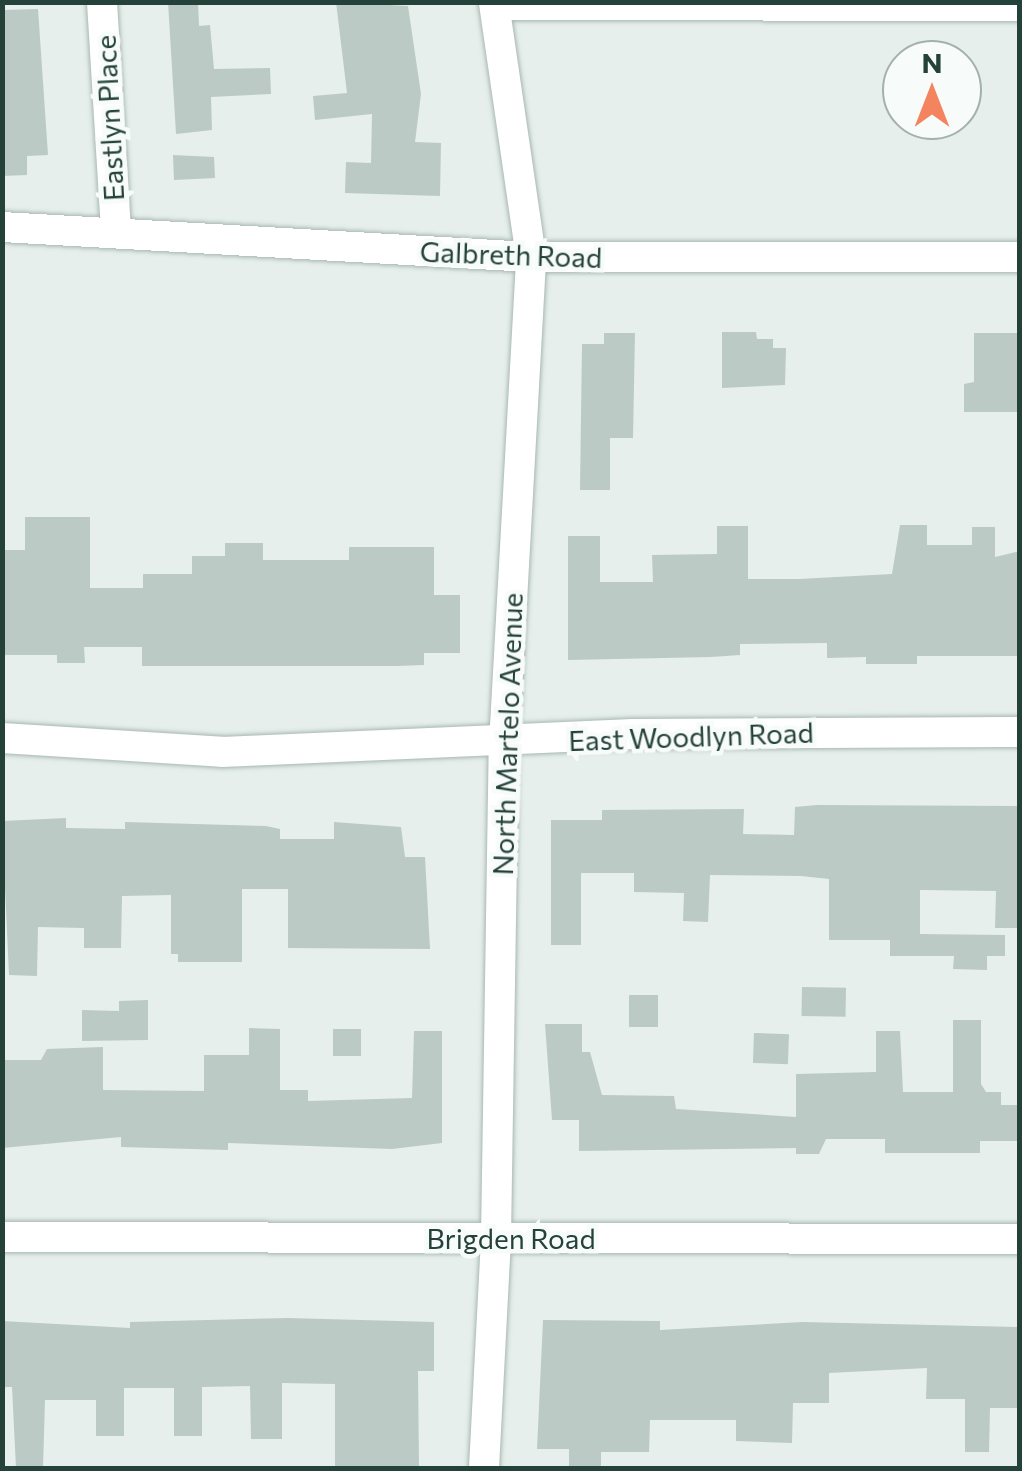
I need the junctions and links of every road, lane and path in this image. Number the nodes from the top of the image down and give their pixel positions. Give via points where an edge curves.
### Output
1 (102, 2) edge
2 (495, 7) edge
3 (1020, 12) edge
4 (2, 227) edge
5 (116, 232) junction
6 (532, 257) junction
7 (1020, 257) edge
8 (1020, 732) edge
9 (2, 738) edge
10 (504, 744) junction
11 (2, 1236) edge
12 (496, 1238) junction
13 (1020, 1240) edge
14 (484, 1468) edge

1 - 5 street, Eastlyn Place
2 - 3 lane
2 - 6 street, North Martelo Avenue
4 - 5 street, Galbreth Road
5 - 6 street, Galbreth Road
6 - 7 street, Galbreth Road
6 - 10 street, North Martelo Avenue
8 - 10 street, East Woodlyn Road via 651,734
9 - 10 street, East Woodlyn Road via 222,752
10 - 12 street, North Martelo Avenue
11 - 12 street, Brigden Road
12 - 13 street, Brigden Road
12 - 14 street, North Martelo Avenue

